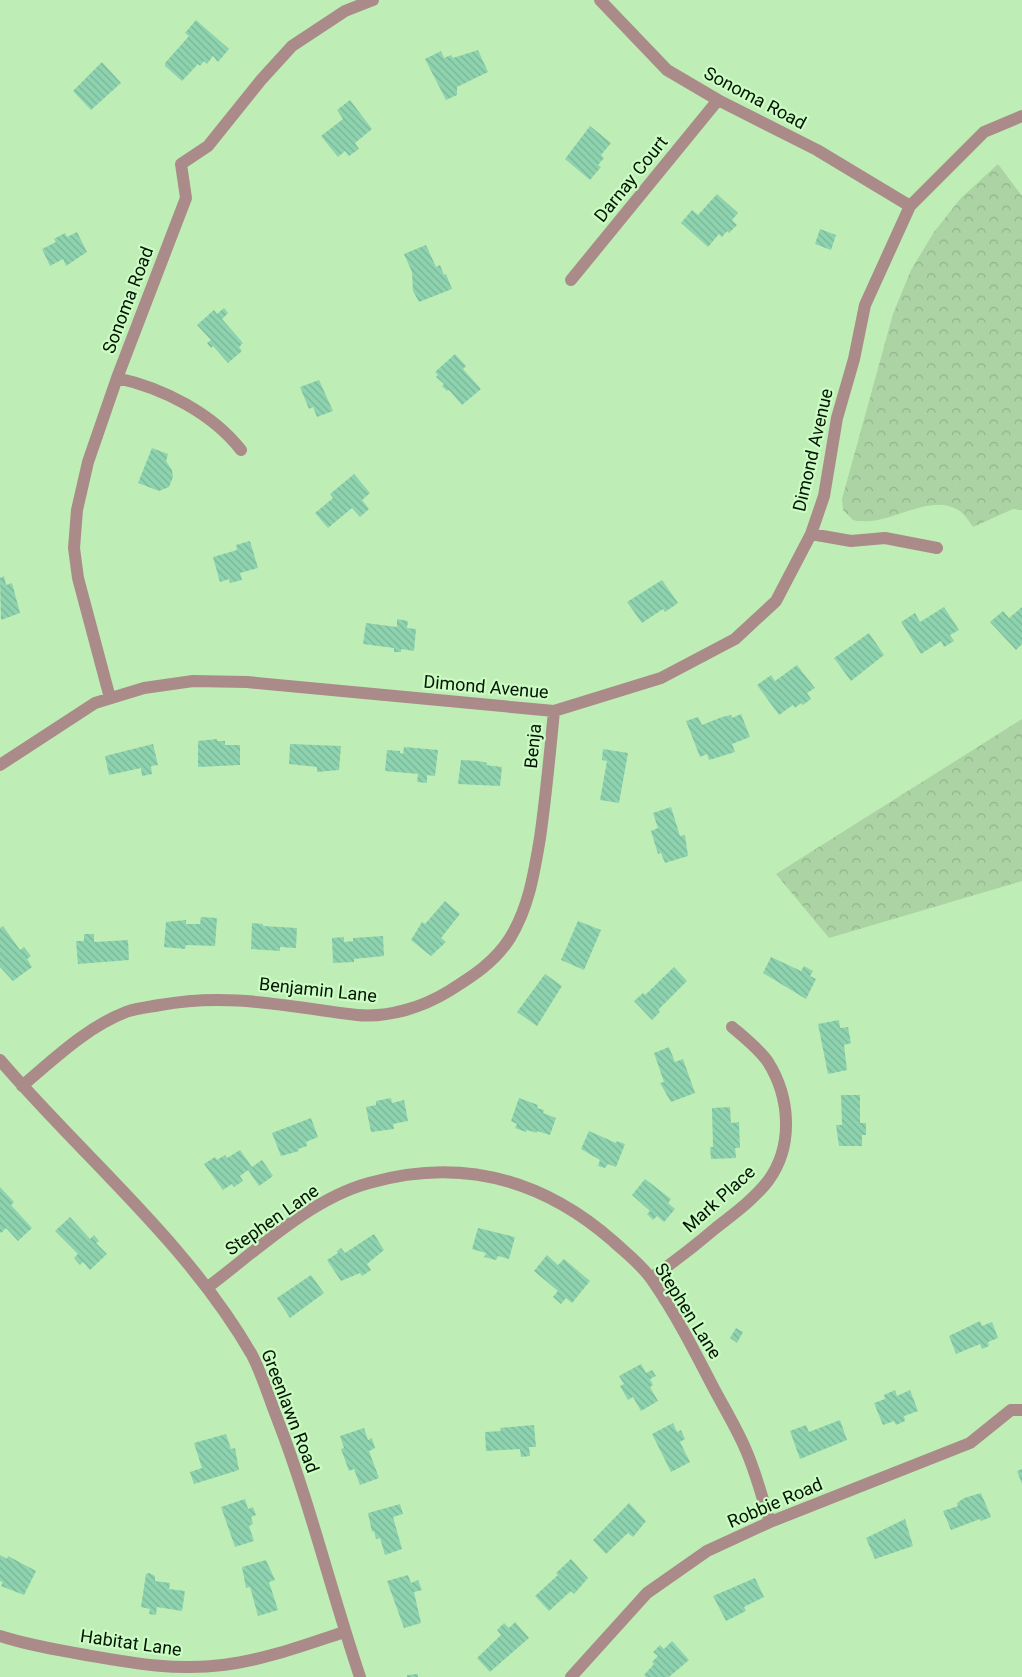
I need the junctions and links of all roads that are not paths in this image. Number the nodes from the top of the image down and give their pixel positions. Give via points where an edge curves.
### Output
1 (373, 0) edge
2 (600, 0) edge
3 (718, 100) junction
4 (1022, 116) edge
5 (910, 206) junction
6 (571, 280) dead end
7 (117, 378) junction
8 (241, 450) dead end
9 (810, 534) junction
10 (937, 548) dead end
11 (110, 698) junction
12 (554, 711) junction
13 (0, 766) edge
14 (547, 784) joint
15 (732, 1028) dead end
16 (0, 1060) edge
17 (22, 1086) junction
18 (651, 1278) junction
19 (208, 1287) junction
20 (1022, 1410) edge
21 (770, 1522) junction
22 (344, 1632) junction
23 (0, 1636) edge
24 (360, 1677) edge
25 (571, 1677) edge

1 - 7 street, Sonoma Road via 346,10 292,46 208,146 181,164 186,198
2 - 3 street, Sonoma Road via 667,70
3 - 5 street, Sonoma Road via 817,150
3 - 6 street, Darnay Court
4 - 5 street, Dimond Avenue via 984,132
5 - 9 street, Dimond Avenue via 865,305 837,418 824,496
7 - 8 street via 169,395 212,422
7 - 11 street, Sonoma Road via 88,462 77,510 74,548 78,578
9 - 10 street via 851,540 885,538
9 - 12 street, Dimond Avenue via 776,601 735,639 662,678
11 - 12 street, Dimond Avenue via 144,688 193,681 247,682
11 - 13 street, Dimond Avenue via 95,703
12 - 14 street, Benja
14 - 17 street, Benjamin Lane via 532,883 524,913 495,958 439,998 386,1015 359,1015 229,999 185,1001 129,1011 109,1020 63,1051
15 - 18 street, Mark Place via 768,1062 780,1086 786,1109 781,1155 768,1180 748,1202
16 - 17 street, Greenlawn Road
17 - 19 street, Greenlawn Road via 138,1207
18 - 19 street, Stephen Lane via 597,1227 563,1203 533,1188 504,1180 436,1172 368,1183 339,1195 310,1210
18 - 21 street, Stephen Lane via 685,1332 746,1448
19 - 22 street, Greenlawn Road via 253,1357 316,1530
20 - 21 street, Robbie Road via 1011,1410 970,1443
21 - 25 street, Robbie Road via 707,1551 647,1593
22 - 23 street, Habitat Lane via 288,1651 225,1665 185,1668 142,1665 23,1644
22 - 24 street, Greenlawn Road

